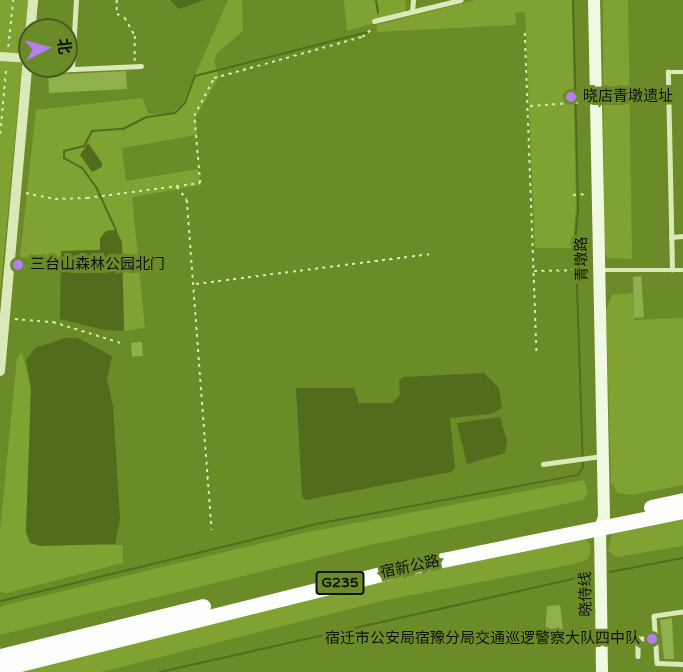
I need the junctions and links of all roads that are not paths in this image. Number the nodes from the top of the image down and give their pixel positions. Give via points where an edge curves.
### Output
1 (33, 0) edge
2 (76, 0) edge
3 (412, 0) edge
4 (460, 0) edge
5 (594, 0) edge
6 (412, 12) junction
7 (31, 18) edge
8 (75, 18) edge
9 (374, 21) road end
10 (138, 66) road end
11 (78, 69) edge
12 (683, 72) edge
13 (25, 78) edge
14 (683, 236) edge
15 (671, 237) junction
16 (597, 270) junction
17 (672, 270) junction
18 (683, 270) edge
19 (0, 371) edge
20 (602, 456) junction
21 (543, 464) dead end
22 (683, 500) edge
23 (683, 511) edge
24 (602, 522) junction
25 (683, 612) edge
26 (655, 638) junction
27 (638, 639) junction
28 (602, 640) junction
29 (0, 656) edge
30 (639, 656) dead end
31 (683, 664) edge
32 (0, 669) edge
33 (602, 672) edge

1 - 7 street
2 - 8 lane
3 - 6 lane
4 - 6 lane
5 - 16 main road, 青墩路
6 - 9 lane
10 - 11 lane
12 - 15 lane via 668,72
13 - 19 street
14 - 15 lane
15 - 17 lane
16 - 17 lane
16 - 20 main road, 青墩路
17 - 18 lane
20 - 21 lane
20 - 24 main road, 青墩路
22 - 24 highway, 宿新公路 / G235
23 - 24 highway, 宿新公路 / G235
24 - 28 main road, 晓侍线
24 - 29 highway, 宿新公路 / G235 via 410,556
24 - 32 highway, 宿新公路 / G235
25 - 26 lane via 655,614
26 - 27 lane
26 - 31 lane via 657,663
27 - 28 lane
27 - 30 lane
28 - 33 main road, 晓侍线

